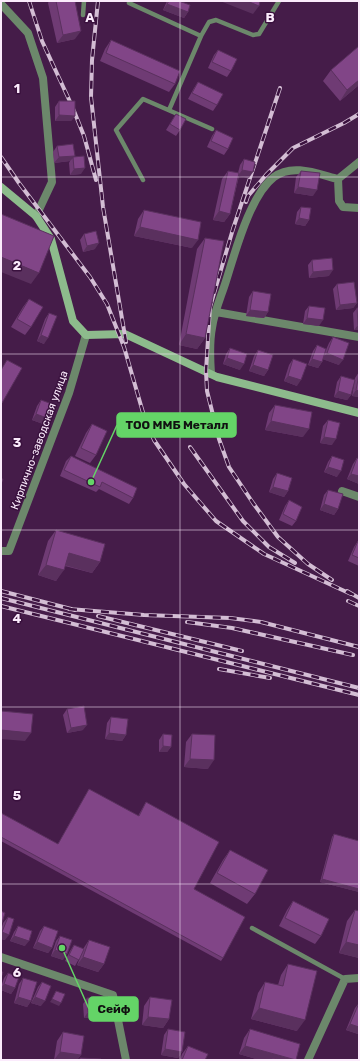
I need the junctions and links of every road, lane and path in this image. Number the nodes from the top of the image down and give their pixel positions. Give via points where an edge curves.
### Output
1 (84, 1) edge
2 (279, 1) edge
3 (129, 2) dead end
4 (1, 4) edge
5 (83, 15) dead end
6 (201, 36) junction
7 (169, 110) junction
8 (212, 129) dead end
9 (359, 162) edge
10 (338, 179) junction
11 (143, 180) dead end
12 (1, 187) edge
13 (359, 208) edge
14 (36, 216) junction
15 (216, 312) junction
16 (86, 335) junction
17 (359, 337) edge
18 (214, 375) junction
19 (359, 413) edge
20 (342, 491) dead end
21 (359, 497) edge
22 (5, 551) edge
23 (252, 928) dead end
24 (1, 956) edge
25 (359, 978) edge
26 (345, 979) junction
27 (126, 1060) edge
28 (308, 1060) edge

1 - 5 lane
2 - 6 lane via 259,34 253,35 216,20 209,22
3 - 6 lane
4 - 14 street via 28,33 43,78 52,182
6 - 7 lane
7 - 8 lane
7 - 11 lane via 143,99 116,130
9 - 10 street
10 - 13 street via 339,201 343,207
10 - 15 street via 301,170 288,171 274,177 261,190 243,227
12 - 14 street
14 - 16 street via 51,239 73,321
15 - 17 street
15 - 18 street via 212,329
16 - 18 street via 124,334
16 - 22 street, Кирпично-заводская улица via 69,394
18 - 19 street
20 - 21 street
23 - 26 lane
24 - 27 street via 113,995
25 - 26 street
26 - 28 street

